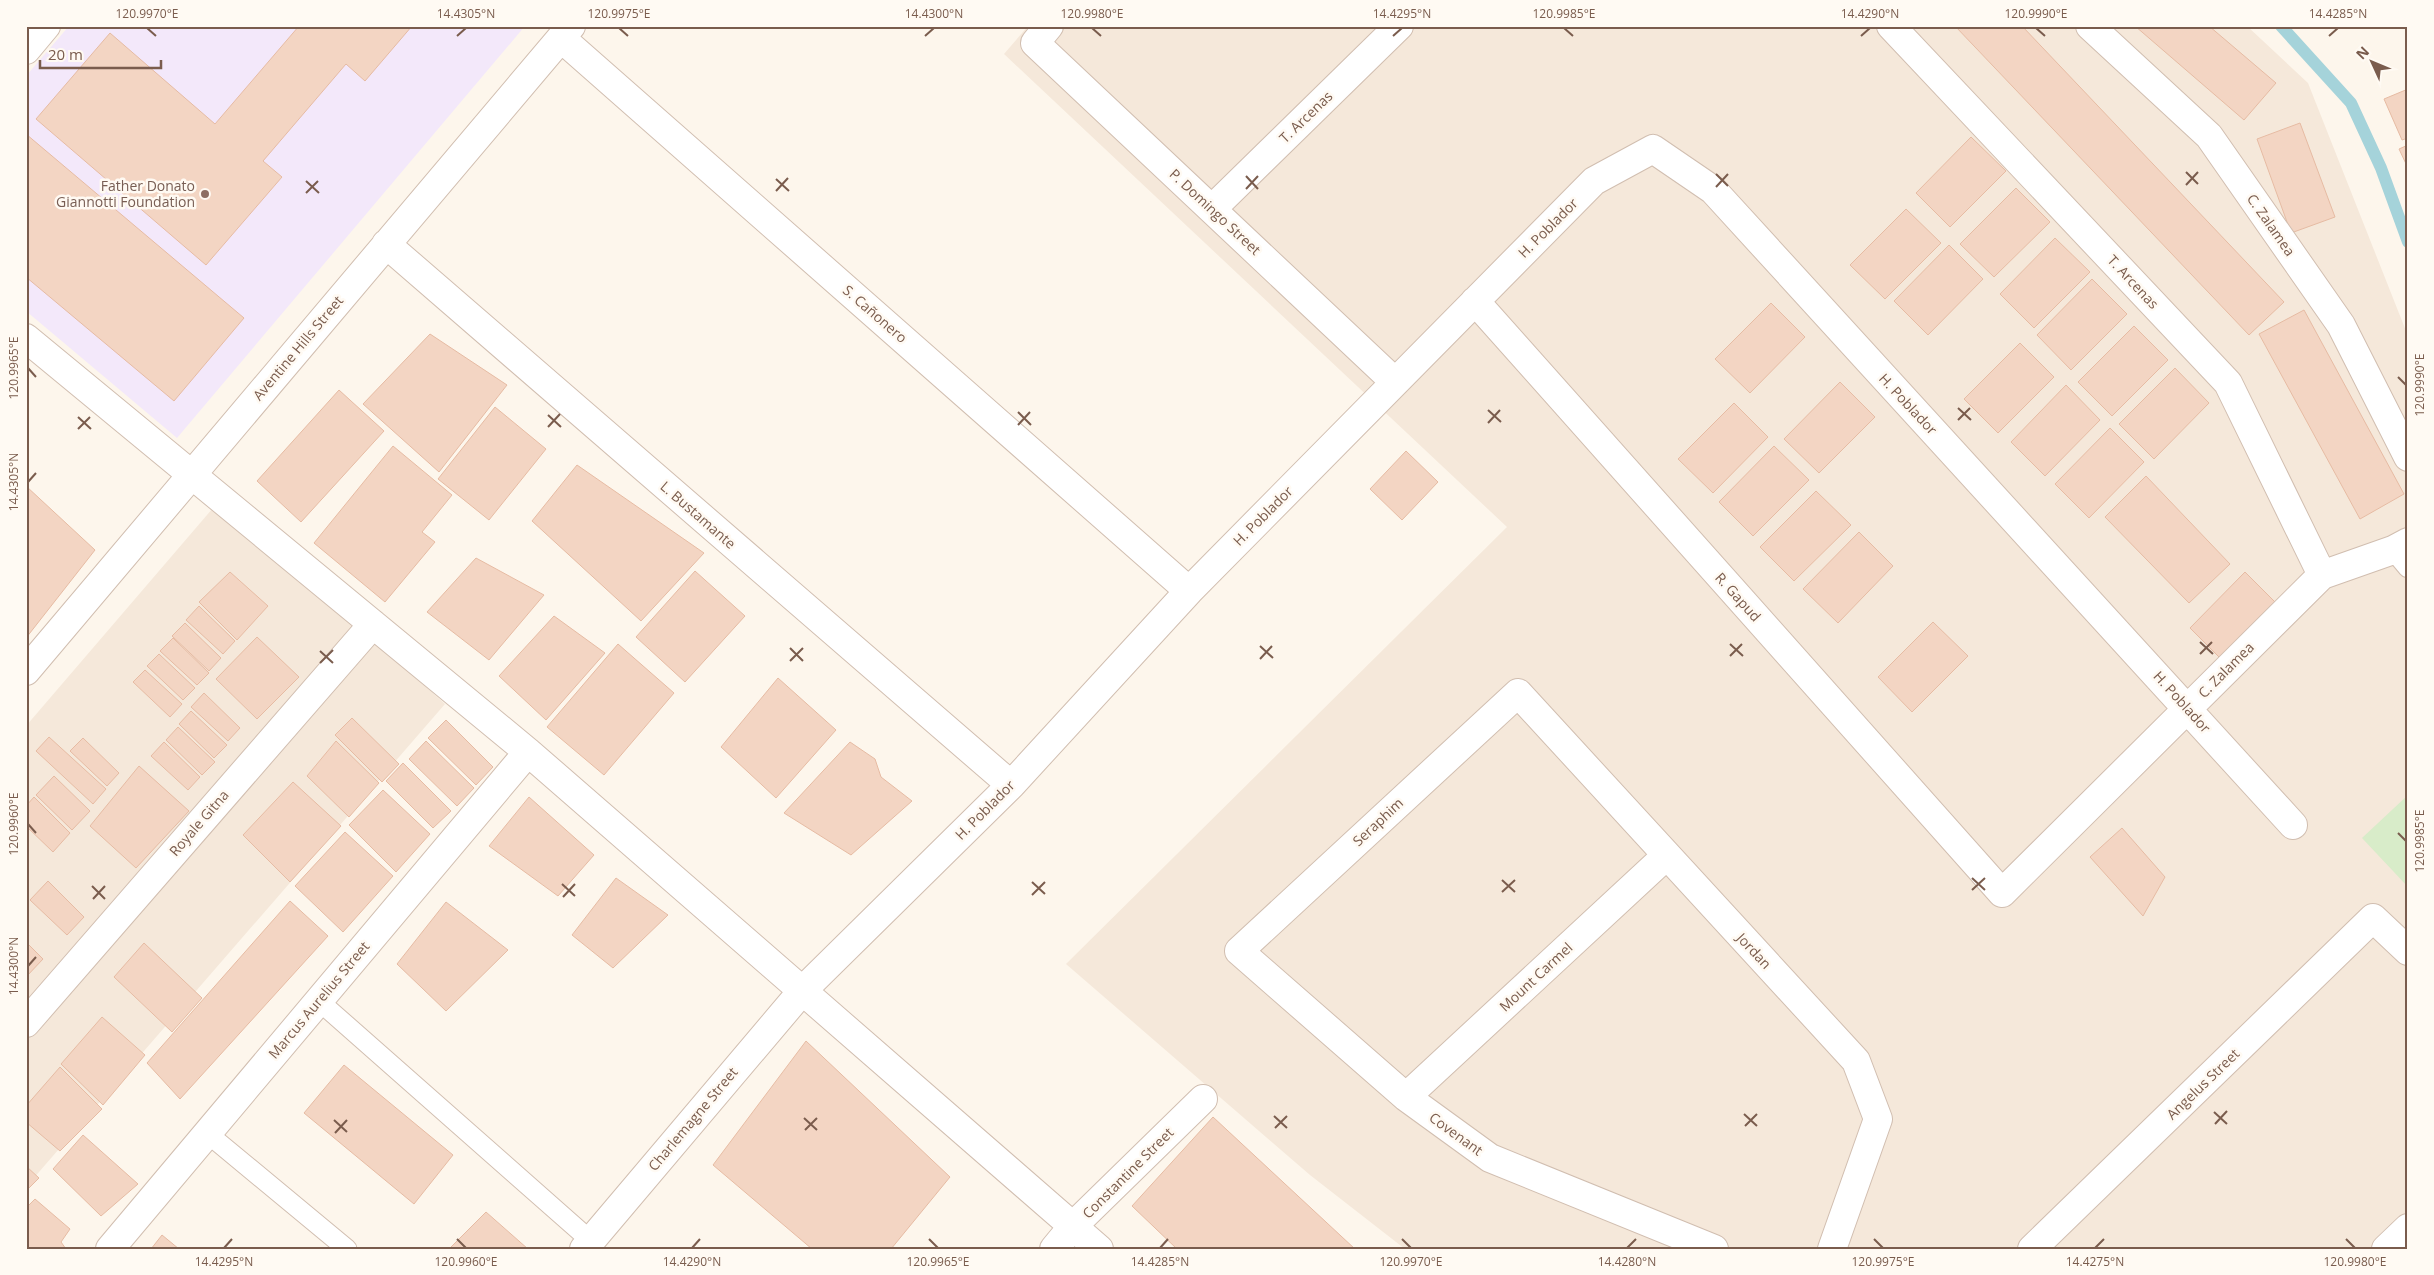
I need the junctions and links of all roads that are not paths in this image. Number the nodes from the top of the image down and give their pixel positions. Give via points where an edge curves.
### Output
1 (46, 26) edge
2 (1399, 26) edge
3 (1892, 26) edge
4 (2090, 26) edge
5 (566, 32) edge
6 (1042, 34) edge
7 (26, 50) edge
8 (1212, 209) junction
9 (386, 244) junction
10 (1475, 301) junction
11 (26, 338) edge
12 (1396, 382) junction
13 (2408, 457) edge
14 (192, 474) junction
15 (2403, 553) edge
16 (2322, 575) junction
17 (1189, 591) junction
18 (372, 624) junction
19 (26, 671) edge
20 (1518, 693) joint
21 (2188, 708) junction
22 (528, 752) junction
23 (1010, 786) junction
24 (2294, 825) dead end
25 (1666, 856) junction
26 (2002, 893) joint
27 (1239, 951) joint
28 (2408, 951) edge
29 (803, 990) junction
30 (319, 1000) junction
31 (26, 1023) edge
32 (1406, 1097) junction
33 (1203, 1099) dead end
34 (208, 1133) junction
35 (1073, 1226) junction
36 (2408, 1228) edge
37 (587, 1245) edge
38 (110, 1249) edge
39 (347, 1249) edge
40 (1054, 1249) edge
41 (1099, 1249) edge
42 (1714, 1249) edge
43 (1832, 1249) edge
44 (2032, 1249) edge
45 (2386, 1249) edge

1 - 7 street
2 - 8 street, T. Arcenas
3 - 16 street, T. Arcenas via 2228,383
4 - 13 street, C. Zalamea via 2209,136 2341,325
5 - 9 street, Aventine Hills Street
5 - 17 street, S. Cañonero
6 - 8 street, P. Domingo Street
8 - 12 street, P. Domingo Street
9 - 14 street, Aventine Hills Street
9 - 23 street, L. Bustamante
10 - 12 street, H. Poblador
10 - 21 street, H. Poblador via 1594,182 1654,149 1712,190
10 - 26 street, R. Gapud
11 - 14 street
12 - 17 street, H. Poblador
14 - 18 street
14 - 19 street, Aventine Hills Street
15 - 16 street, C. Zalamea
16 - 21 street, C. Zalamea
17 - 23 street, H. Poblador
18 - 22 street
18 - 31 street, Royale Gitna
20 - 25 street, Jordan
20 - 27 street, Seraphim
21 - 24 street, H. Poblador
21 - 26 street, C. Zalamea
22 - 29 street
22 - 30 street, Marcus Aurelius Street
23 - 29 street, H. Poblador
25 - 32 street, Mount Carmel
25 - 43 street, Jordan via 1856,1061 1878,1119
27 - 32 street, Covenant
28 - 44 street, Angelus Street via 2373,918
29 - 35 street
29 - 37 street, Charlemagne Street
30 - 34 street, Marcus Aurelius Street
30 - 37 lane
32 - 42 street, Covenant via 1490,1158
33 - 35 street, Constantine Street
34 - 38 street, Marcus Aurelius Street
34 - 39 lane
35 - 40 street, Constantine Street
35 - 41 street
36 - 45 street

